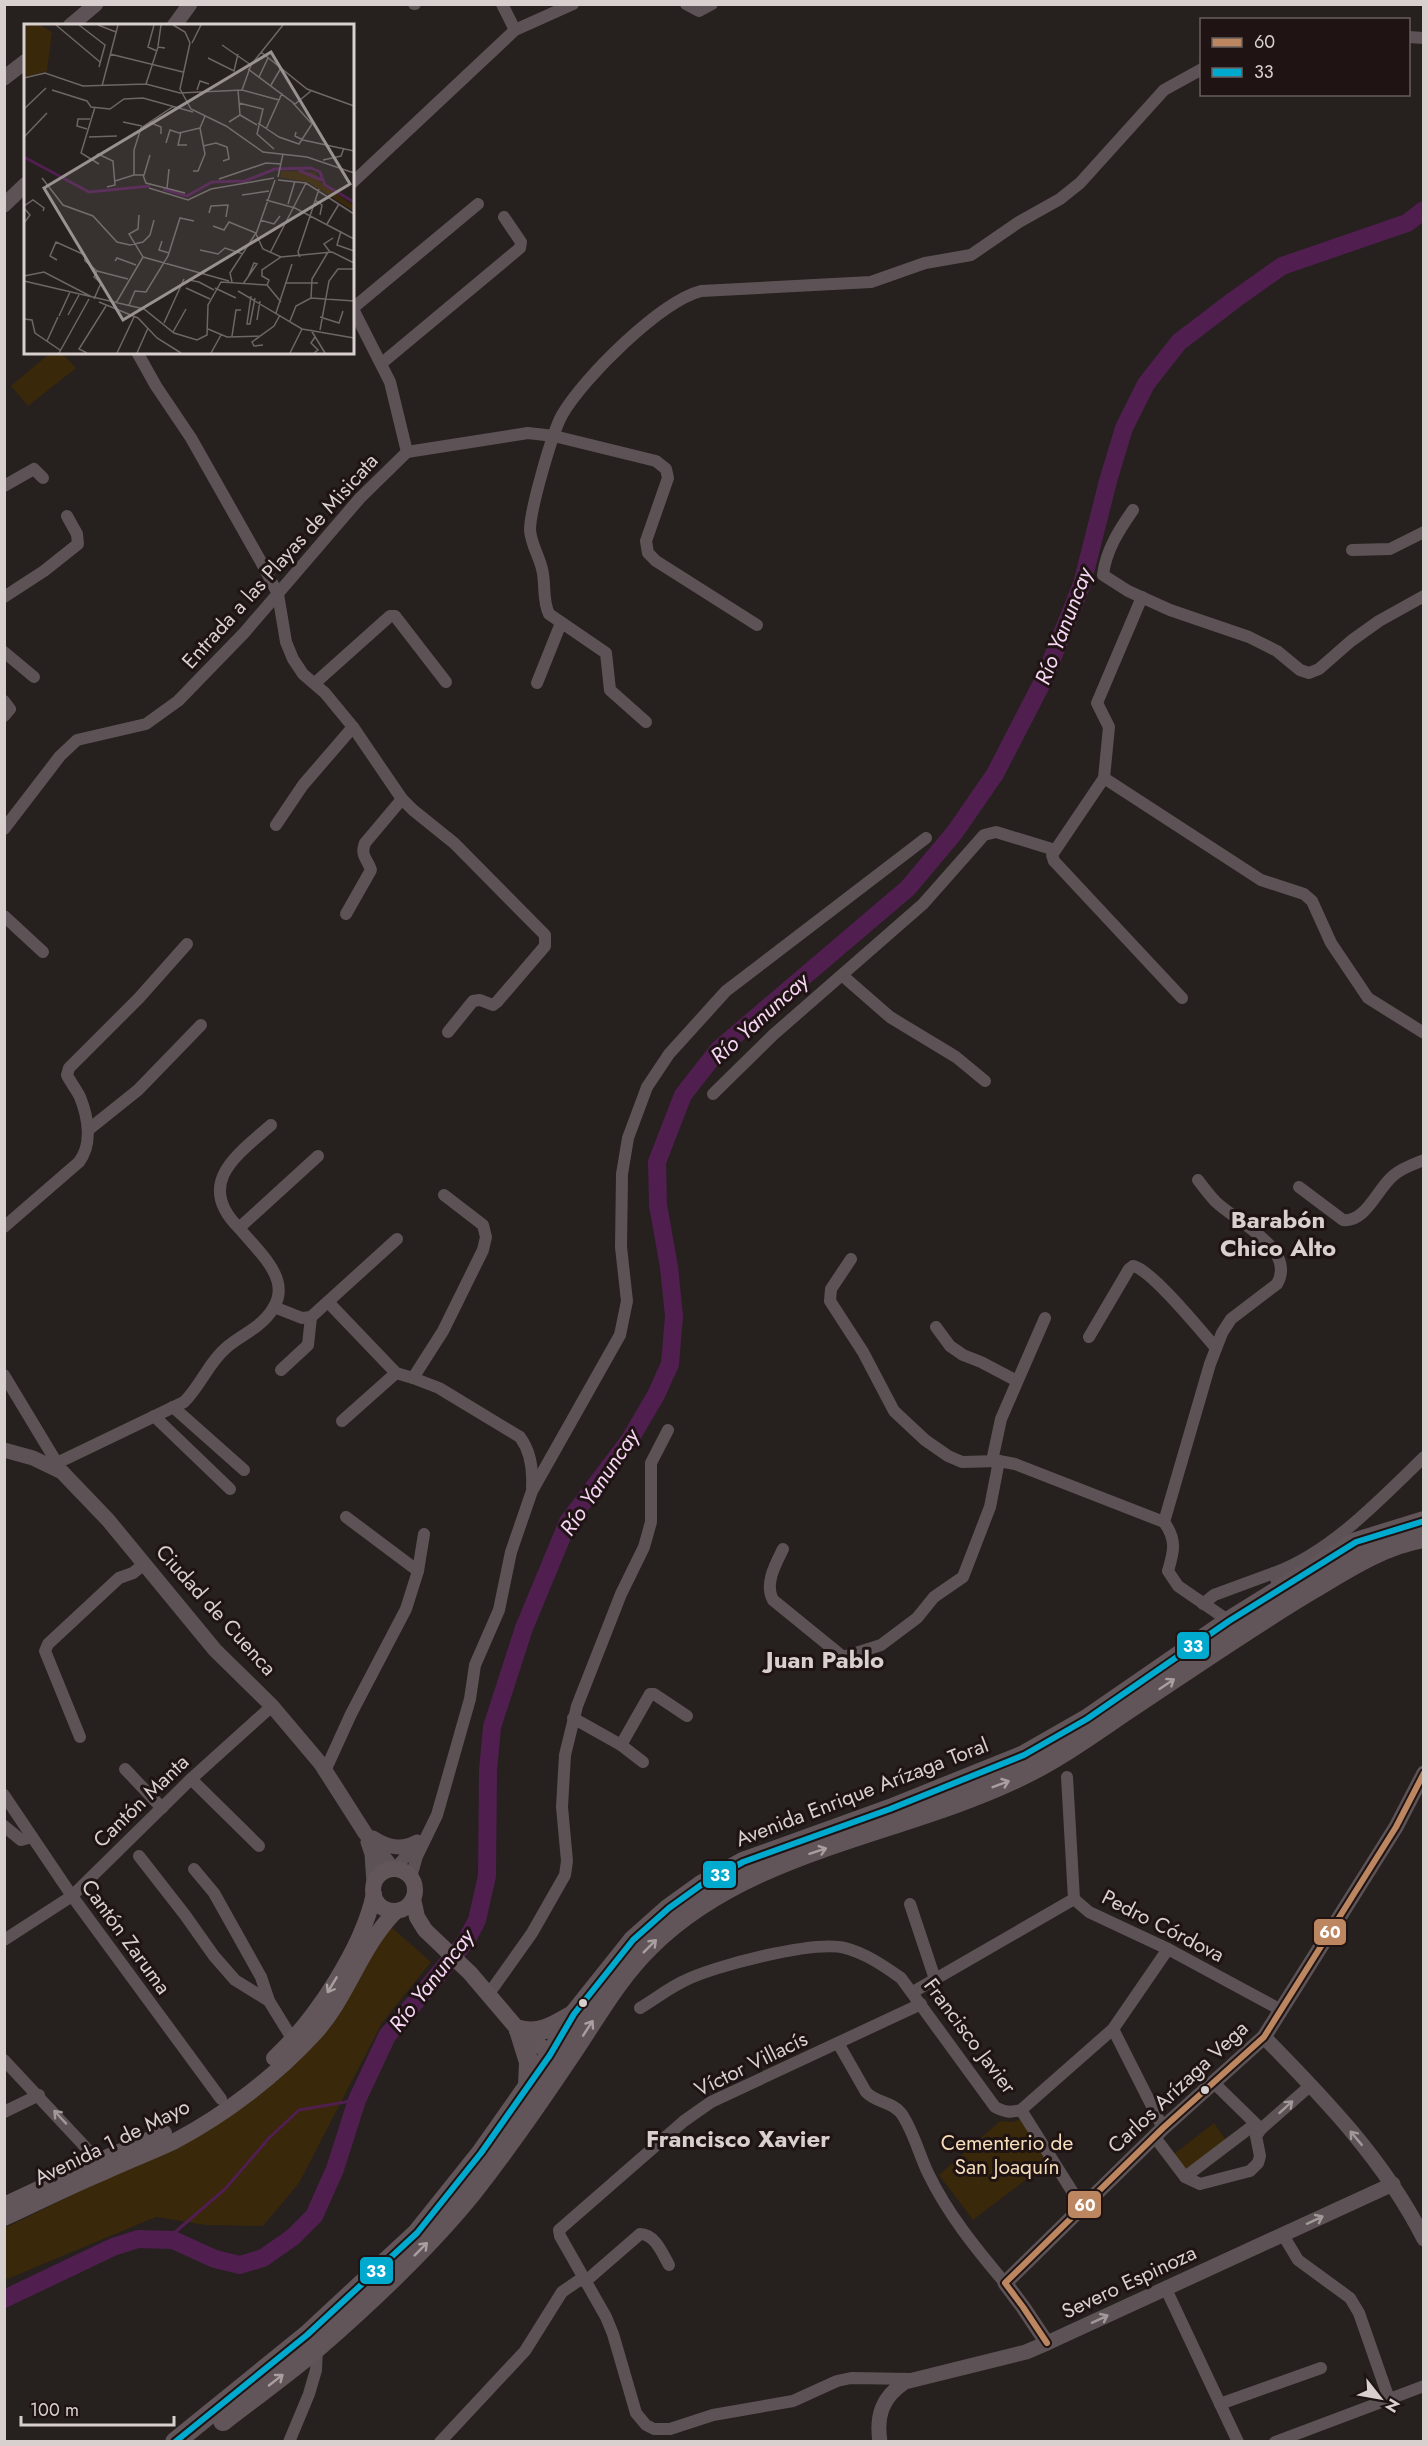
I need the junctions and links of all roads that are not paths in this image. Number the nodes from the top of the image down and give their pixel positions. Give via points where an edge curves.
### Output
1 (96, 4) edge
2 (190, 4) edge
3 (502, 4) edge
4 (573, 4) edge
5 (686, 4) edge
6 (712, 4) edge
7 (72, 24) edge
8 (175, 24) edge
9 (515, 30) junction
10 (24, 63) edge
11 (1200, 70) edge
12 (4, 78) edge
13 (354, 181) edge
14 (24, 186) edge
15 (478, 204) dead end
16 (4, 205) edge
17 (504, 217) dead end
18 (354, 307) edge
19 (354, 310) edge
20 (138, 354) edge
21 (382, 363) junction
22 (554, 435) junction
23 (407, 452) junction
24 (43, 478) dead end
25 (4, 486) edge
26 (1133, 510) dead end
27 (67, 516) dead end
28 (1423, 535) edge
29 (1352, 550) dead end
30 (278, 594) junction
31 (1424, 596) edge
32 (4, 597) edge
33 (1142, 597) junction
34 (561, 623) junction
35 (757, 625) dead end
36 (4, 652) edge
37 (34, 677) dead end
38 (446, 682) dead end
39 (315, 683) junction
40 (537, 683) dead end
41 (4, 701) edge
42 (4, 716) edge
43 (646, 722) dead end
44 (352, 727) junction
45 (1104, 778) junction
46 (402, 799) junction
47 (276, 825) dead end
48 (4, 829) edge
49 (926, 838) dead end
50 (1055, 850) junction
51 (346, 914) dead end
52 (4, 916) edge
53 (187, 944) dead end
54 (43, 952) dead end
55 (843, 976) junction
56 (1182, 998) dead end
57 (201, 1024) dead end
58 (448, 1032) dead end
59 (1424, 1033) edge
60 (985, 1081) dead end
61 (713, 1094) dead end
62 (272, 1125) dead end
63 (88, 1130) junction
64 (318, 1156) dead end
65 (1424, 1160) edge
66 (1198, 1180) dead end
67 (1299, 1187) dead end
68 (444, 1195) dead end
69 (4, 1227) edge
70 (239, 1228) junction
71 (397, 1239) dead end
72 (851, 1259) dead end
73 (328, 1302) junction
74 (274, 1308) junction
75 (311, 1317) junction
76 (1045, 1318) dead end
77 (936, 1327) dead end
78 (1089, 1337) dead end
79 (1216, 1348) junction
80 (281, 1370) dead end
81 (396, 1373) junction
82 (4, 1375) edge
83 (413, 1378) junction
84 (1017, 1381) junction
85 (172, 1407) junction
86 (151, 1417) junction
87 (342, 1421) dead end
88 (668, 1430) dead end
89 (5, 1450) edge
90 (1424, 1457) edge
91 (995, 1461) junction
92 (59, 1467) junction
93 (244, 1470) dead end
94 (227, 1490) dead end
95 (532, 1491) junction
96 (346, 1517) dead end
97 (1424, 1521) edge
98 (1164, 1522) junction
99 (424, 1534) dead end
100 (1424, 1538) edge
101 (783, 1549) dead end
102 (144, 1564) junction
103 (418, 1571) junction
104 (1280, 1589) junction
105 (1203, 1604) junction
106 (1229, 1621) junction
107 (272, 1706) junction
108 (687, 1716) dead end
109 (573, 1718) junction
110 (80, 1737) dead end
111 (621, 1745) junction
112 (643, 1762) dead end
113 (125, 1769) dead end
114 (326, 1771) junction
115 (1424, 1773) edge
116 (1067, 1777) dead end
117 (191, 1779) junction
118 (4, 1795) edge
119 (162, 1808) junction
120 (4, 1826) edge
121 (365, 1833) junction
122 (32, 1837) junction
123 (422, 1837) junction
124 (259, 1846) dead end
125 (139, 1856) dead end
126 (194, 1869) dead end
127 (394, 1869) junction
128 (411, 1877) junction
129 (374, 1889) junction
130 (72, 1896) junction
131 (413, 1899) junction
132 (1074, 1899) junction
133 (910, 1904) dead end
134 (397, 1911) junction
135 (427, 1932) junction
136 (4, 1940) edge
137 (1168, 1949) junction
138 (935, 1979) junction
139 (913, 1992) junction
140 (489, 1995) junction
141 (269, 2001) junction
142 (921, 2004) junction
143 (640, 2008) dead end
144 (1281, 2010) junction
145 (574, 2014) junction
146 (1113, 2029) junction
147 (519, 2030) junction
148 (1264, 2037) junction
149 (293, 2040) junction
150 (838, 2043) junction
151 (4, 2060) edge
152 (557, 2060) junction
153 (1213, 2082) junction
154 (1311, 2085) junction
155 (527, 2088) junction
156 (39, 2095) junction
157 (221, 2099) junction
158 (1021, 2110) junction
159 (4, 2112) edge
160 (1258, 2127) junction
161 (1159, 2132) junction
162 (103, 2165) junction
163 (1185, 2177) junction
164 (1393, 2184) junction
165 (4, 2205) edge
166 (1082, 2207) junction
167 (4, 2218) edge
168 (1420, 2223) edge
169 (1282, 2235) junction
170 (1424, 2239) edge
171 (669, 2265) dead end
172 (586, 2280) junction
173 (1005, 2283) junction
174 (1166, 2289) junction
175 (1047, 2343) junction
176 (317, 2347) junction
177 (1321, 2368) dead end
178 (914, 2379) junction
179 (1424, 2386) edge
180 (1389, 2398) junction
181 (1220, 2404) junction
182 (175, 2442) edge
183 (197, 2442) edge
184 (289, 2442) edge
185 (440, 2442) edge
186 (880, 2442) edge
187 (1238, 2442) edge
188 (1275, 2442) edge

1 - 7 street
2 - 8 street
3 - 9 street
4 - 9 street
5 - 6 street via 699,11
9 - 13 street
10 - 12 street
11 - 22 street via 1164,90 1080,183 971,255 925,262 865,283 685,295 585,384
14 - 16 street
15 - 18 street
17 - 21 street via 521,242 520,248
19 - 21 street
20 - 30 street via 197,448
21 - 23 street
22 - 23 street, Entrada a las Playas de Misicata via 528,433
22 - 34 street via 530,528 542,571 545,606
22 - 35 street, Entrada a las Playas de Misicata via 656,461 666,469 668,478 646,541 648,553
23 - 30 street, Entrada a las Playas de Misicata via 360,498
24 - 25 street via 34,469
26 - 33 street via 1110,548 1103,575
27 - 32 street via 78,544
28 - 29 street via 1389,549
30 - 39 street via 293,659
30 - 48 street, Entrada a las Playas de Misicata via 160,716 146,724 77,740 68,747
31 - 33 street via 1379,621 1310,673 1250,637 1195,620
33 - 45 street via 1097,704 1109,727
34 - 40 street
34 - 43 street via 606,653 610,690
36 - 37 street
38 - 39 street via 395,616 390,616
39 - 44 street
41 - 42 street via 10,709
44 - 46 street
44 - 47 street via 303,785
45 - 50 street
45 - 59 street via 1261,880 1304,894 1312,901 1331,943 1368,998
46 - 51 street via 365,843 362,850 371,870
46 - 58 street via 454,843 542,931 546,941 497,1002 473,1002
49 - 95 street via 726,991 669,1054 647,1087 628,1138 622,1174 625,1319 620,1335
50 - 55 street via 996,832 984,835 923,904
50 - 56 street via 1054,861
52 - 54 street
53 - 63 street via 69,1068 67,1076 79,1095
55 - 60 street via 890,1017 956,1057
55 - 61 street via 773,1035
57 - 63 street via 138,1090
62 - 70 street via 238,1154 220,1180 219,1192 225,1208
63 - 69 street via 87,1153
64 - 70 street
65 - 67 street via 1393,1175 1359,1217 1350,1221 1343,1220
66 - 79 street via 1215,1201 1263,1238 1283,1267 1277,1284 1231,1319
68 - 83 street via 483,1225 486,1237 443,1331
70 - 74 street via 276,1272 280,1283
71 - 73 street
72 - 91 street via 831,1289 830,1301 894,1411 948,1456 962,1462
73 - 75 street
73 - 81 street
74 - 75 street via 302,1318
74 - 85 street via 258,1326 225,1348 195,1392
75 - 80 street via 308,1345
76 - 84 street
77 - 84 street via 950,1346 963,1355
78 - 79 street via 1133,1266 1182,1308
79 - 98 street
81 - 83 street
81 - 87 street
82 - 92 street
83 - 95 street via 439,1388 520,1437 531,1462
84 - 91 street via 1001,1419
85 - 86 street
85 - 93 street
86 - 92 street
86 - 94 street
88 - 109 street via 651,1463 651,1522 644,1547
89 - 92 street, Ciudad de Cuenca
90 - 104 street via 1311,1555
91 - 98 street via 1015,1464
91 - 101 street via 990,1507 963,1577 933,1597 917,1618 880,1645 843,1657 773,1600 769,1586
92 - 102 street, Ciudad de Cuenca
95 - 123 street via 511,1552 499,1610 475,1665 470,1699 436,1815
96 - 103 street
97 - 104 main road, Avenida Enrique Arízaga Toral via 1356,1542
98 - 105 street via 1172,1534 1174,1553 1168,1571 1178,1586
99 - 103 street
100 - 104 main road, Avenida Enrique Arízaga Toral
102 - 107 street, Ciudad de Cuenca via 215,1650
102 - 110 street via 119,1578 45,1651
103 - 114 street via 406,1610
104 - 105 street via 1214,1595
104 - 106 main road, Avenida Enrique Arízaga Toral
152 -> 104 main road, Avenida Enrique Arízaga Toral via 629,1968 673,1925 707,1901 787,1861 904,1822 1021,1776 1064,1752
105 - 106 street
106 - 145 main road, Avenida Enrique Arízaga Toral via 1087,1719 1024,1755 743,1862 701,1886 633,1940
107 - 114 street, Ciudad de Cuenca
107 - 117 street, Cantón Manta
108 - 111 street via 650,1694
109 - 111 street
109 - 140 street via 564,1765 565,1875 532,1933
111 - 112 street
113 - 119 street
114 - 121 street, Ciudad de Cuenca
115 - 144 street, Carlos Arízaga Vega via 1396,1827
116 - 132 street, Pedro Córdova
117 - 119 street, Cantón Manta
117 - 124 street
118 - 122 street, Cantón Zaruma
119 - 130 street, Cantón Manta
120 - 122 street via 21,1840
121 - 123 street via 401,1848
121 - 127 street, Ciudad de Cuenca
121 - 129 street, Ciudad de Cuenca via 372,1854
122 - 130 street, Cantón Zaruma
123 - 127 street
123 - 128 street
125 - 141 street via 235,1980
126 - 141 street via 214,1893 261,1977
127 - 128 main road
127 - 129 main road via 382,1873
128 - 131 main road
129 - 134 main road via 379,1905
129 -> 149 main road, Avenida 1 de Mayo via 370,1913 358,1941 321,2003
130 - 136 street, Cantón Manta
130 - 157 street, Cantón Zaruma
131 - 134 main road
131 - 135 main road via 417,1917
132 - 137 street, Pedro Córdova via 1089,1912
132 - 138 street
133 - 138 street
134 - 135 main road
134 - 162 main road, Avenida 1 de Mayo via 376,1934 333,2009 299,2050 203,2124 174,2141
135 - 140 main road
137 - 144 street, Pedro Córdova
137 - 146 street, Francisco Javier
138 - 139 street
139 - 142 street, Francisco Javier
139 - 143 street, Francisco Javier via 901,1978 864,1955 820,1946 776,1953 683,1981
140 - 147 main road
141 - 149 street
142 - 150 street, Víctor Villacís
142 - 158 street, Francisco Javier via 995,2106 1004,2112
144 - 148 street, Carlos Arízaga Vega
145 - 147 main road via 536,2033
145 - 152 main road, Avenida Enrique Arízaga Toral
146 - 158 street, Francisco Javier
146 - 161 street
147 - 152 main road
147 - 155 main road via 530,2062
148 - 153 street, Carlos Arízaga Vega
148 - 154 street
149 - 157 main road, Avenida 1 de Mayo
150 - 172 street, Víctor Villacís via 711,2102 559,2230
150 - 173 street via 866,2092 890,2103 903,2116 928,2174 955,2218
151 - 156 street
152 - 155 main road, Avenida Enrique Arízaga Toral
176 -> 152 main road, Avenida Enrique Arízaga Toral via 435,2235 471,2194 536,2106
153 - 160 street
153 - 161 street, Carlos Arízaga Vega
160 -> 154 street
164 -> 154 street
155 - 182 main road, Avenida Enrique Arízaga Toral via 481,2154 417,2233 307,2335
156 - 159 street
162 -> 156 street
157 - 162 main road, Avenida 1 de Mayo
158 - 166 street
160 - 163 street
160 - 163 street via 1260,2156 1250,2171 1200,2184
161 - 163 street
161 - 166 street, Carlos Arízaga Vega
162 - 165 main road, Avenida 1 de Mayo
162 - 167 main road, Avenida 1 de Mayo
164 - 168 street
169 -> 164 street, Severo Espinoza
166 - 173 street, Carlos Arízaga Vega
168 - 170 street
169 - 174 street, Severo Espinoza
169 - 180 street via 1298,2260 1350,2298
171 - 172 street via 653,2239 640,2234
172 - 178 street via 613,2334 636,2413 654,2429 670,2429 713,2415 787,2403 837,2380
172 - 185 street via 562,2292 525,2351
173 - 175 street
175 -> 174 street, Severo Espinoza
174 - 181 street
175 - 178 street, Severo Espinoza via 1026,2352
183 -> 176 main road, Avenida Enrique Arízaga Toral
176 - 184 street via 309,2394
177 - 181 street
178 - 186 street, Severo Espinoza via 897,2387 884,2402 879,2419
179 - 180 street
180 - 188 street
181 - 187 street

